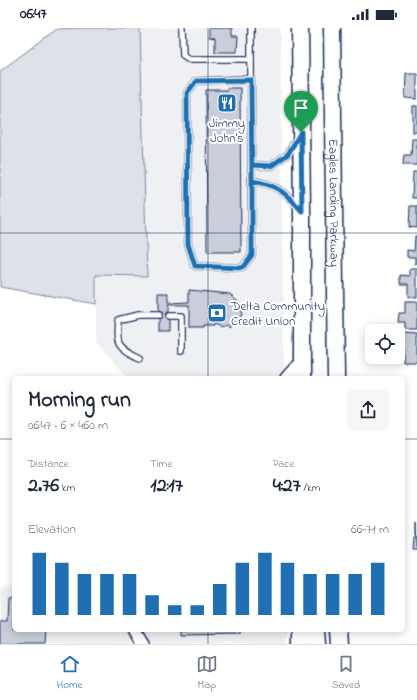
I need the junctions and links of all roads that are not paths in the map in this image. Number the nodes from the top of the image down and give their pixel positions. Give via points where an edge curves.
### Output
1 (182, 28) edge
2 (251, 28) edge
3 (300, 28) edge
4 (332, 28) edge
5 (341, 28) edge
6 (251, 60) junction
7 (251, 80) junction
8 (301, 132) junction
9 (252, 165) junction
10 (334, 173) junction
11 (252, 181) junction
12 (302, 211) junction
13 (158, 315) dead end
14 (168, 316) dead end
15 (181, 351) dead end
16 (140, 358) dead end
17 (302, 360) junction
18 (288, 376) edge
19 (302, 376) edge
20 (336, 376) edge
21 (136, 632) edge
22 (316, 632) edge
23 (338, 632) edge
24 (143, 644) edge
25 (317, 644) edge
26 (338, 644) edge

1 - 6 lane via 183,55 190,59
2 - 6 lane
3 - 8 main road
4 - 10 main road, Eagles Landing Parkway
5 - 10 main road via 341,119
6 - 7 lane
7 - 9 lane
7 - 11 lane via 196,81 187,93 188,244 195,266 242,268 252,255
8 - 9 lane via 288,154 271,166
8 - 12 main road
9 - 11 lane
10 - 20 main road, Eagles Landing Parkway
11 - 12 lane via 264,182 286,193
12 - 17 main road
13 - 16 lane via 138,315 118,320 116,338 122,349
14 - 15 lane via 181,316
17 - 18 street
17 - 19 main road
21 - 24 street
22 - 25 main road
23 - 26 main road

